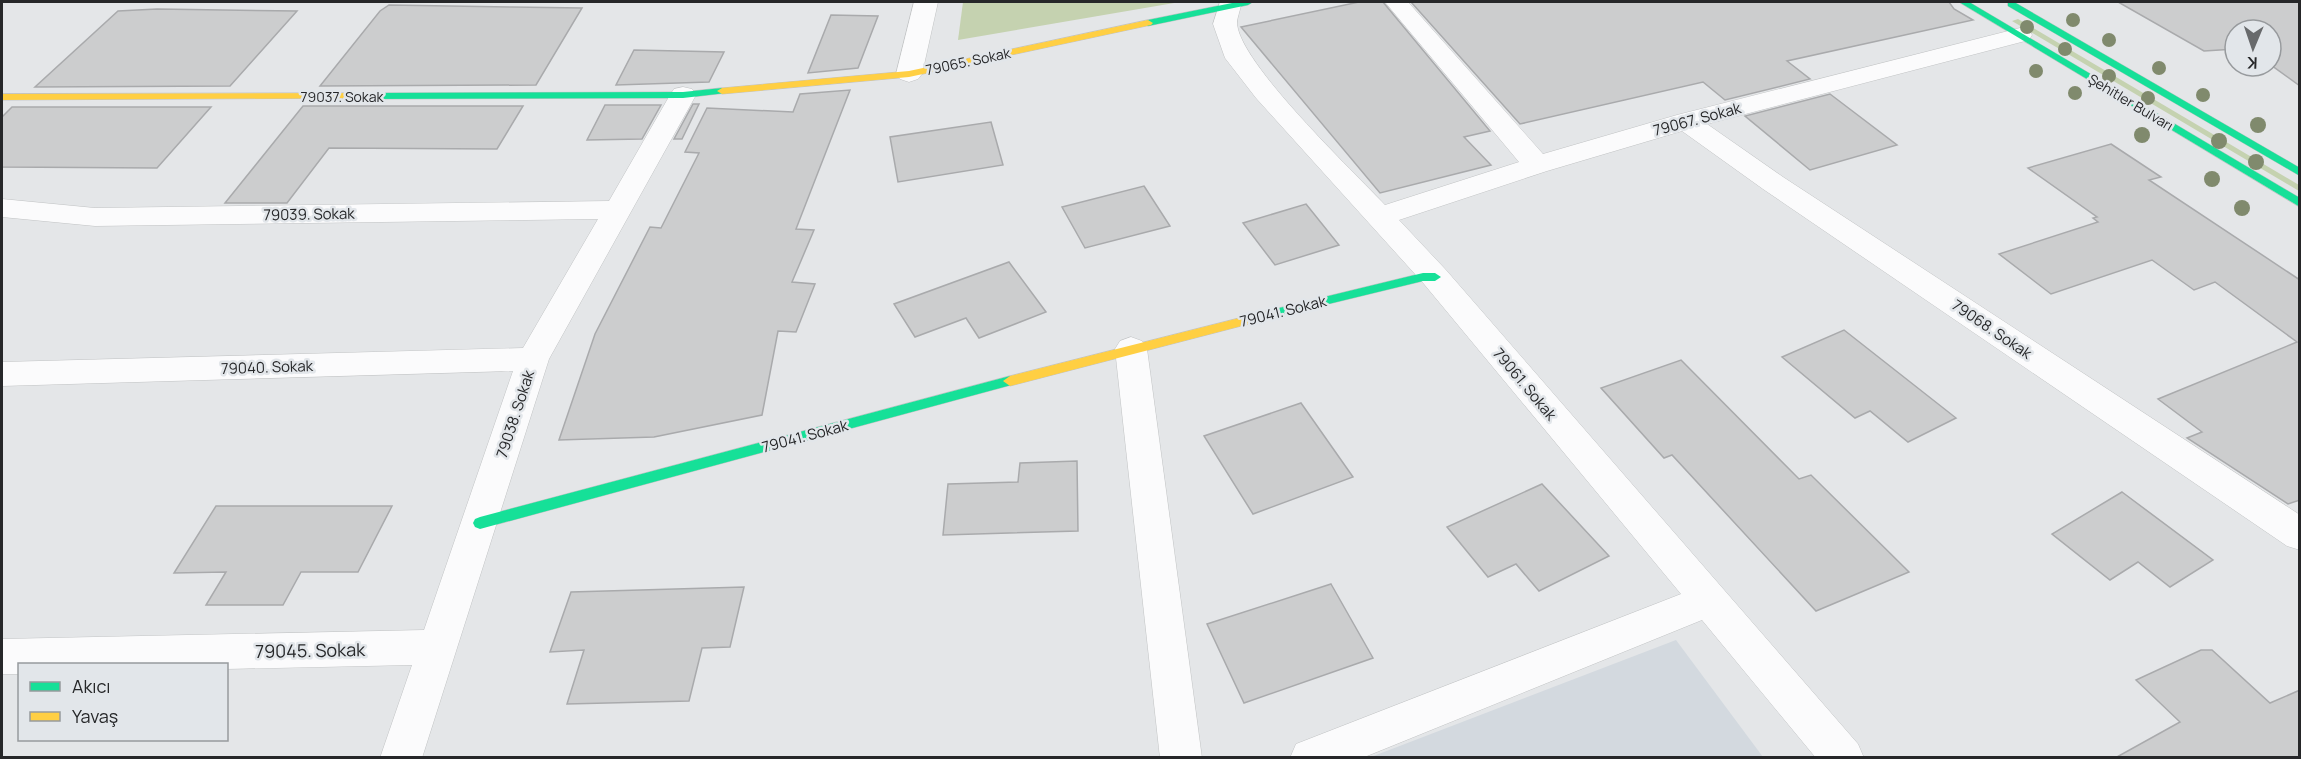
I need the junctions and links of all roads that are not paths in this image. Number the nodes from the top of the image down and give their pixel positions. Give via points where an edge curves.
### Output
1 (926, 2) edge
2 (1396, 2) edge
3 (1963, 2) edge
4 (2007, 2) edge
5 (1235, 3) edge
6 (2020, 35) junction
7 (909, 74) junction
8 (683, 95) junction
9 (2, 97) edge
10 (1686, 121) junction
11 (1537, 165) junction
12 (2300, 173) edge
13 (2300, 203) edge
14 (2, 208) edge
15 (617, 210) junction
16 (1378, 217) junction
17 (1435, 277) junction
18 (1131, 349) junction
19 (533, 359) junction
20 (2, 374) edge
21 (480, 523) junction
22 (2300, 535) edge
23 (1710, 600) junction
24 (438, 647) junction
25 (2, 657) edge
26 (401, 758) edge
27 (1180, 758) edge
28 (1311, 758) edge
29 (1844, 758) edge

1 - 7 street
2 - 11 street
3 - 6 street, Şehitler Bulvarı
4 - 12 street, Şehitler Bulvarı
5 - 7 street, 79065. Sokak
5 - 16 street, 79061. Sokak via 1225,24 1238,58
6 - 10 street, 79067. Sokak
6 - 13 street, Şehitler Bulvarı
7 - 8 street, 79065. Sokak
8 - 9 street, 79037. Sokak
8 - 15 street, 79038. Sokak
10 - 11 street, 79067. Sokak
10 - 22 street, 79068. Sokak
11 - 16 street, 79067. Sokak
14 - 15 street, 79039. Sokak via 95,217
15 - 19 street, 79038. Sokak
16 - 17 street, 79061. Sokak
17 - 18 street, 79041. Sokak
17 - 23 street, 79061. Sokak
18 - 21 street, 79041. Sokak
18 - 27 street
19 - 20 street, 79040. Sokak
19 - 21 street, 79038. Sokak
21 - 24 street, 79038. Sokak
23 - 28 street
23 - 29 street, 79061. Sokak
24 - 25 street, 79045. Sokak
24 - 26 street, 79038. Sokak

